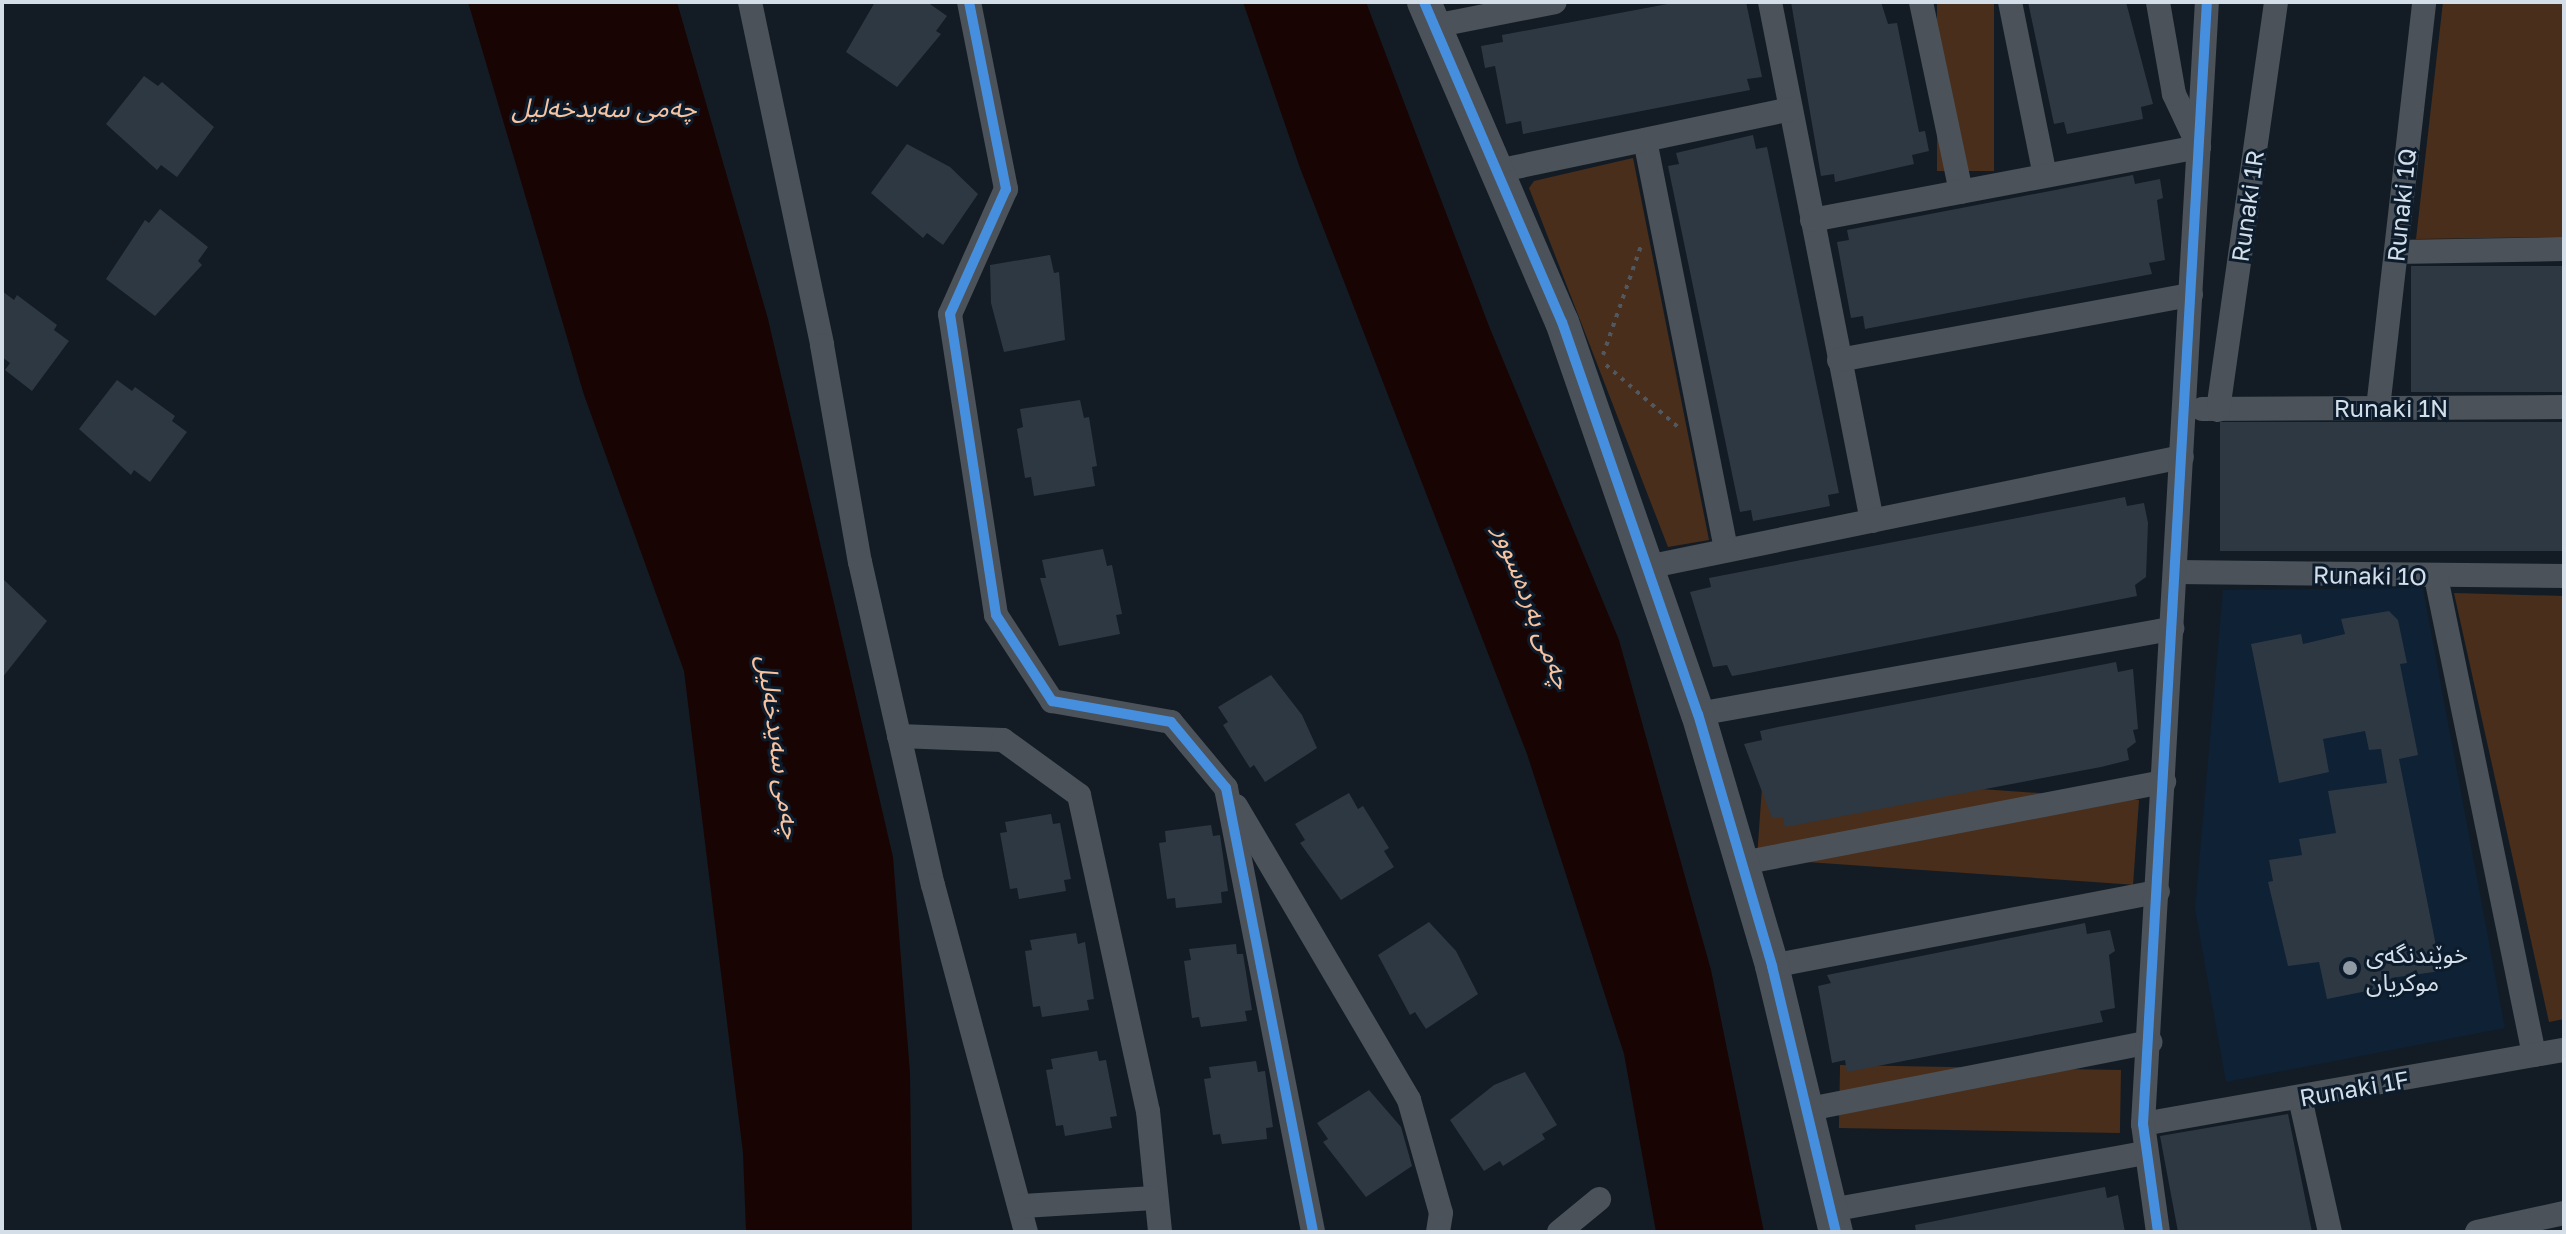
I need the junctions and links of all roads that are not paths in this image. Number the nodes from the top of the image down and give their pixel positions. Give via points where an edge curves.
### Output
1 (750, 2) edge
2 (969, 2) edge
3 (1555, 2) edge
4 (1770, 2) edge
5 (1921, 2) edge
6 (2010, 2) edge
7 (2158, 2) edge
8 (2207, 2) edge
9 (2276, 2) edge
10 (2424, 2) edge
11 (1429, 14) edge
12 (1791, 109) junction
13 (1645, 140) junction
14 (2199, 147) junction
15 (1497, 171) junction
16 (2045, 176) junction
17 (1961, 192) junction
18 (1812, 220) junction
19 (2564, 249) edge
20 (2396, 252) junction
21 (2191, 295) junction
22 (1839, 360) junction
23 (2564, 407) edge
24 (2185, 408) junction
25 (2378, 408) junction
26 (2218, 410) junction
27 (2182, 457) junction
28 (1872, 521) junction
29 (1726, 550) junction
30 (1647, 567) junction
31 (2176, 572) junction
32 (2564, 576) edge
33 (2436, 577) junction
34 (2172, 629) junction
35 (1698, 714) junction
36 (899, 736) junction
37 (2164, 782) junction
38 (1226, 788) junction
39 (1742, 863) junction
40 (2158, 892) junction
41 (1772, 966) junction
42 (2150, 1042) junction
43 (2564, 1050) edge
44 (2534, 1055) junction
45 (2300, 1098) junction
46 (1809, 1109) junction
47 (2143, 1124) junction
48 (2144, 1153) junction
49 (1154, 1198) junction
50 (1599, 1199) dead end
51 (1023, 1206) junction
52 (2564, 1213) edge
53 (1833, 1221) edge
54 (2484, 1231) edge
55 (1026, 1232) edge
56 (1160, 1232) edge
57 (1313, 1232) edge
58 (1438, 1232) edge
59 (1559, 1232) edge
60 (2158, 1232) edge
61 (2330, 1232) edge

1 - 36 street
2 - 38 street via 1006,189 950,314 996,615 1052,701 1171,722
3 - 11 street
4 - 12 street
5 - 17 street
6 - 16 street
7 - 14 street via 2174,94
8 - 14 street
9 - 26 street, Runaki 1R
10 - 20 street, Runaki 1Q
11 - 15 street
12 - 13 street
12 - 18 street
13 - 15 street
13 - 29 street
14 - 16 street
14 - 21 street
15 - 30 street via 1562,322
16 - 17 street
17 - 18 street
18 - 22 street
19 - 20 street
20 - 25 street, Runaki 1Q
21 - 22 street
21 - 24 street
22 - 28 street
23 - 25 street, Runaki 1N
24 - 26 street, Runaki 1N
24 - 27 street
25 - 26 street, Runaki 1N
27 - 28 street
27 - 31 street
28 - 29 street
29 - 30 street
30 - 35 street
31 - 33 street, Runaki 1O
31 - 34 street
32 - 33 street, Runaki 1O
33 - 44 street
34 - 35 street
34 - 37 street
35 - 39 street
36 - 49 street via 1003,740 1079,795 1148,1111
36 - 51 street via 933,885
37 - 39 street
37 - 40 street
38 - 57 street
38 - 58 street via 1409,1100 1441,1213
39 - 41 street
40 - 41 street
40 - 42 street
41 - 46 street
42 - 46 street
42 - 47 street
43 - 44 street, Runaki 1F
44 - 45 street, Runaki 1F
45 - 47 street, Runaki 1F
45 - 61 street
46 - 53 street
47 - 48 street
48 - 53 street
48 - 60 street
49 - 51 street
49 - 56 street
50 - 59 street
51 - 55 street
52 - 54 street

